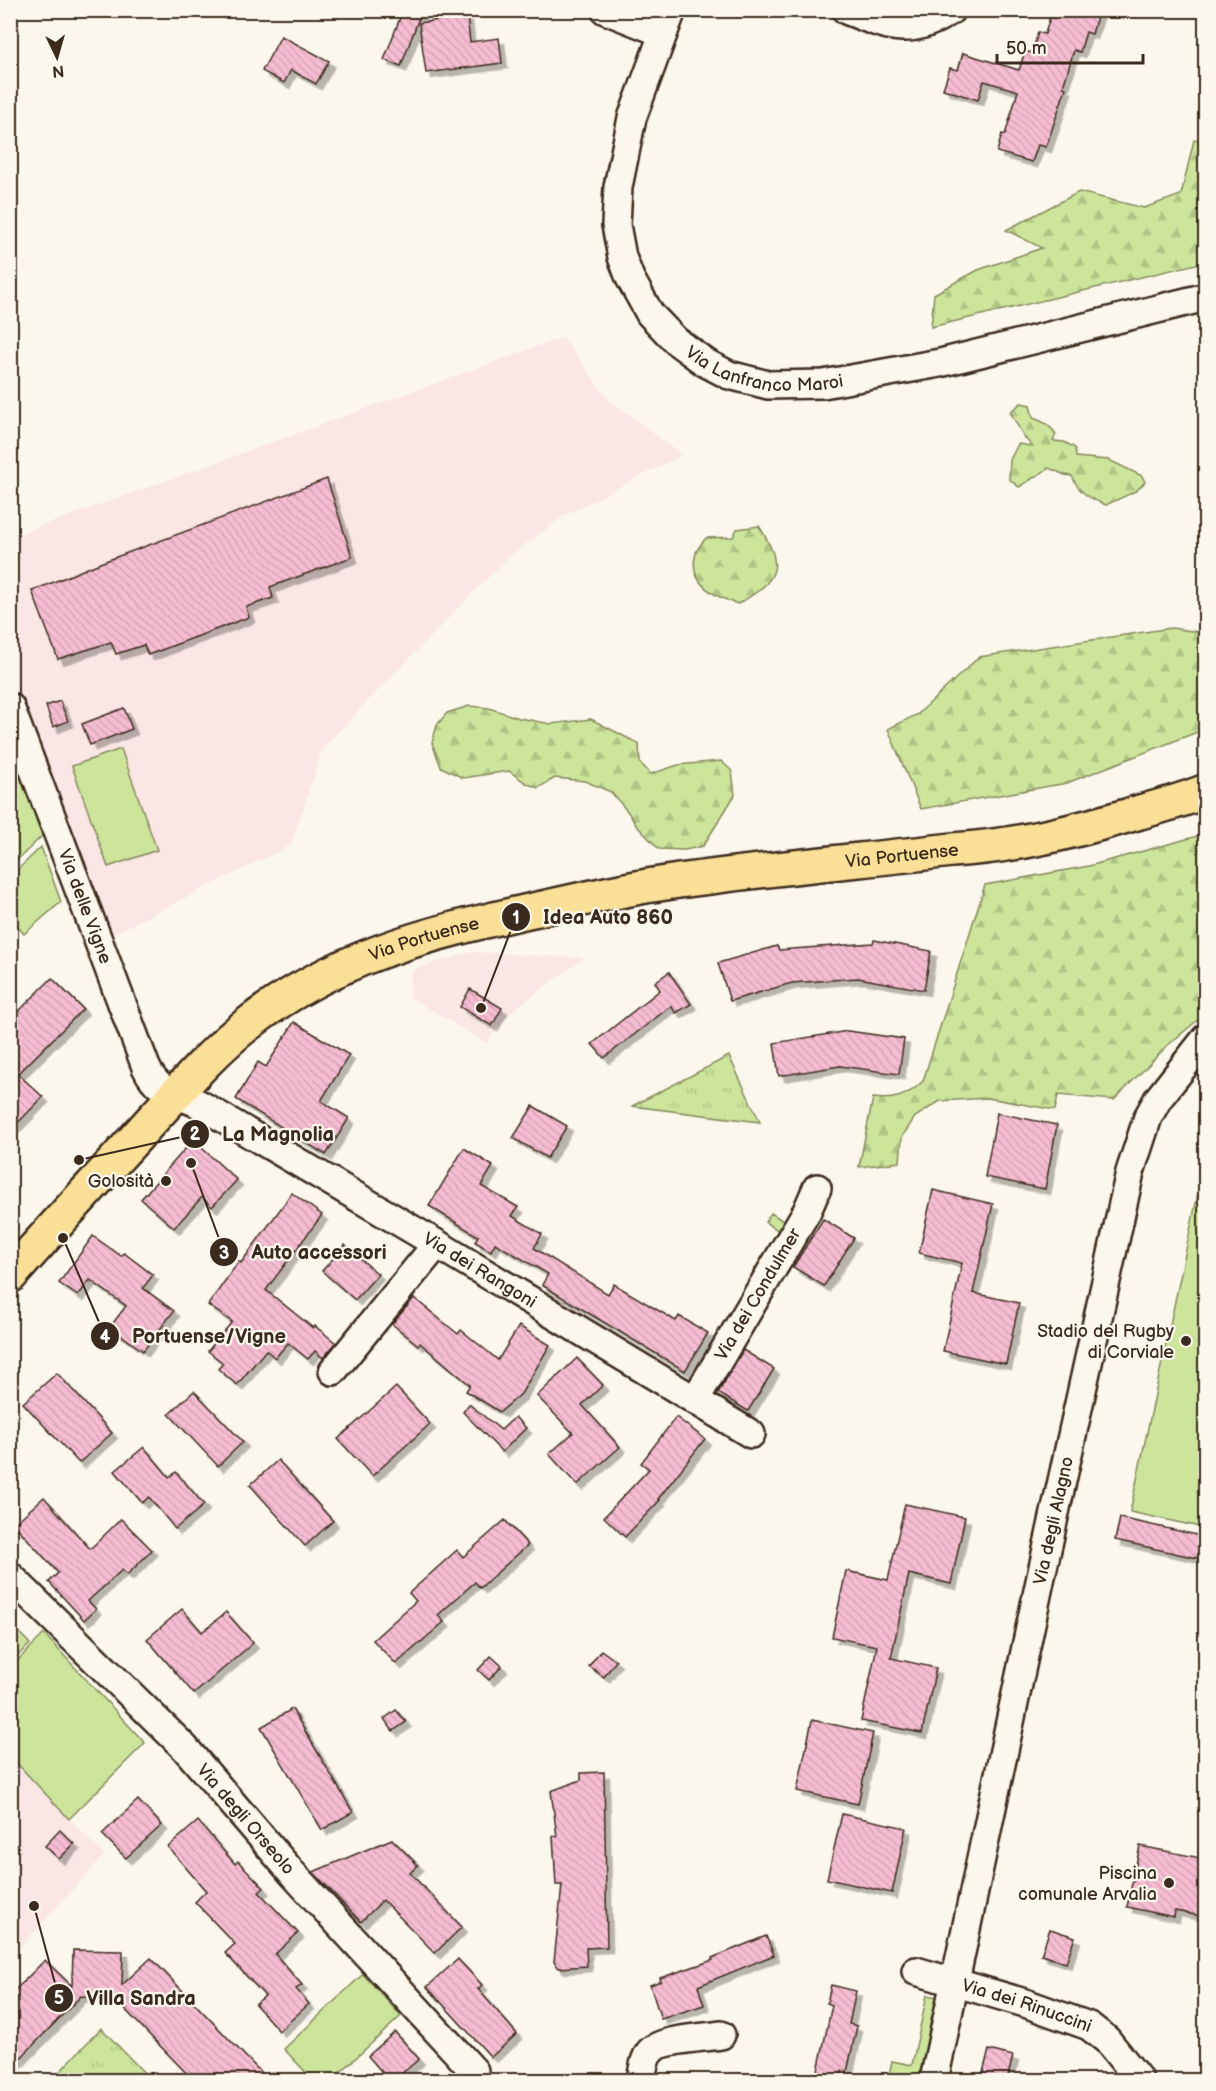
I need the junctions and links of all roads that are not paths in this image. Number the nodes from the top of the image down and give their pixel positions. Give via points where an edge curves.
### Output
1 (605, 10) edge
2 (846, 10) edge
3 (951, 10) edge
4 (667, 22) edge
5 (1206, 297) edge
6 (10, 707) edge
7 (15, 733) edge
8 (1198, 799) edge
9 (1206, 1038) edge
10 (175, 1095) junction
11 (817, 1188) dead end
12 (438, 1244) junction
13 (10, 1276) edge
14 (333, 1371) dead end
15 (695, 1400) junction
16 (751, 1434) dead end
17 (10, 1576) edge
18 (916, 1971) dead end
19 (956, 1982) junction
20 (721, 2035) dead end
21 (474, 2071) dead end
22 (641, 2080) edge
23 (934, 2080) edge
24 (1138, 2080) edge

1 - 4 street
2 - 3 street via 889,27 910,28 939,19
4 - 5 street, Via Lanfranco Maroi via 632,118 618,187 616,225 630,278 650,314 676,342 729,375 768,385 823,384 939,363
6 - 7 street, Via delle Vigne
7 - 10 street, Via delle Vigne via 146,1067 154,1083
8 - 10 main road, Via Portuense via 1037,840 664,883 412,940 333,970 279,1002 229,1040
9 - 19 street, Via degli Alagno via 1158,1099 1130,1173
10 - 12 street, Via dei Rangoni via 201,1105
10 - 13 main road, Via Portuense
11 - 15 street, Via dei Condulmer
12 - 14 street
12 - 15 street, Via dei Rangoni
15 - 16 street, Via dei Rangoni
17 - 21 street, Via degli Orseolo via 185,1748 294,1875
18 - 19 street
19 - 23 street, Via dei Rinuccini
19 - 24 street, Via dei Rinuccini via 1089,2026 1120,2054
20 - 22 street via 656,2047 647,2056

